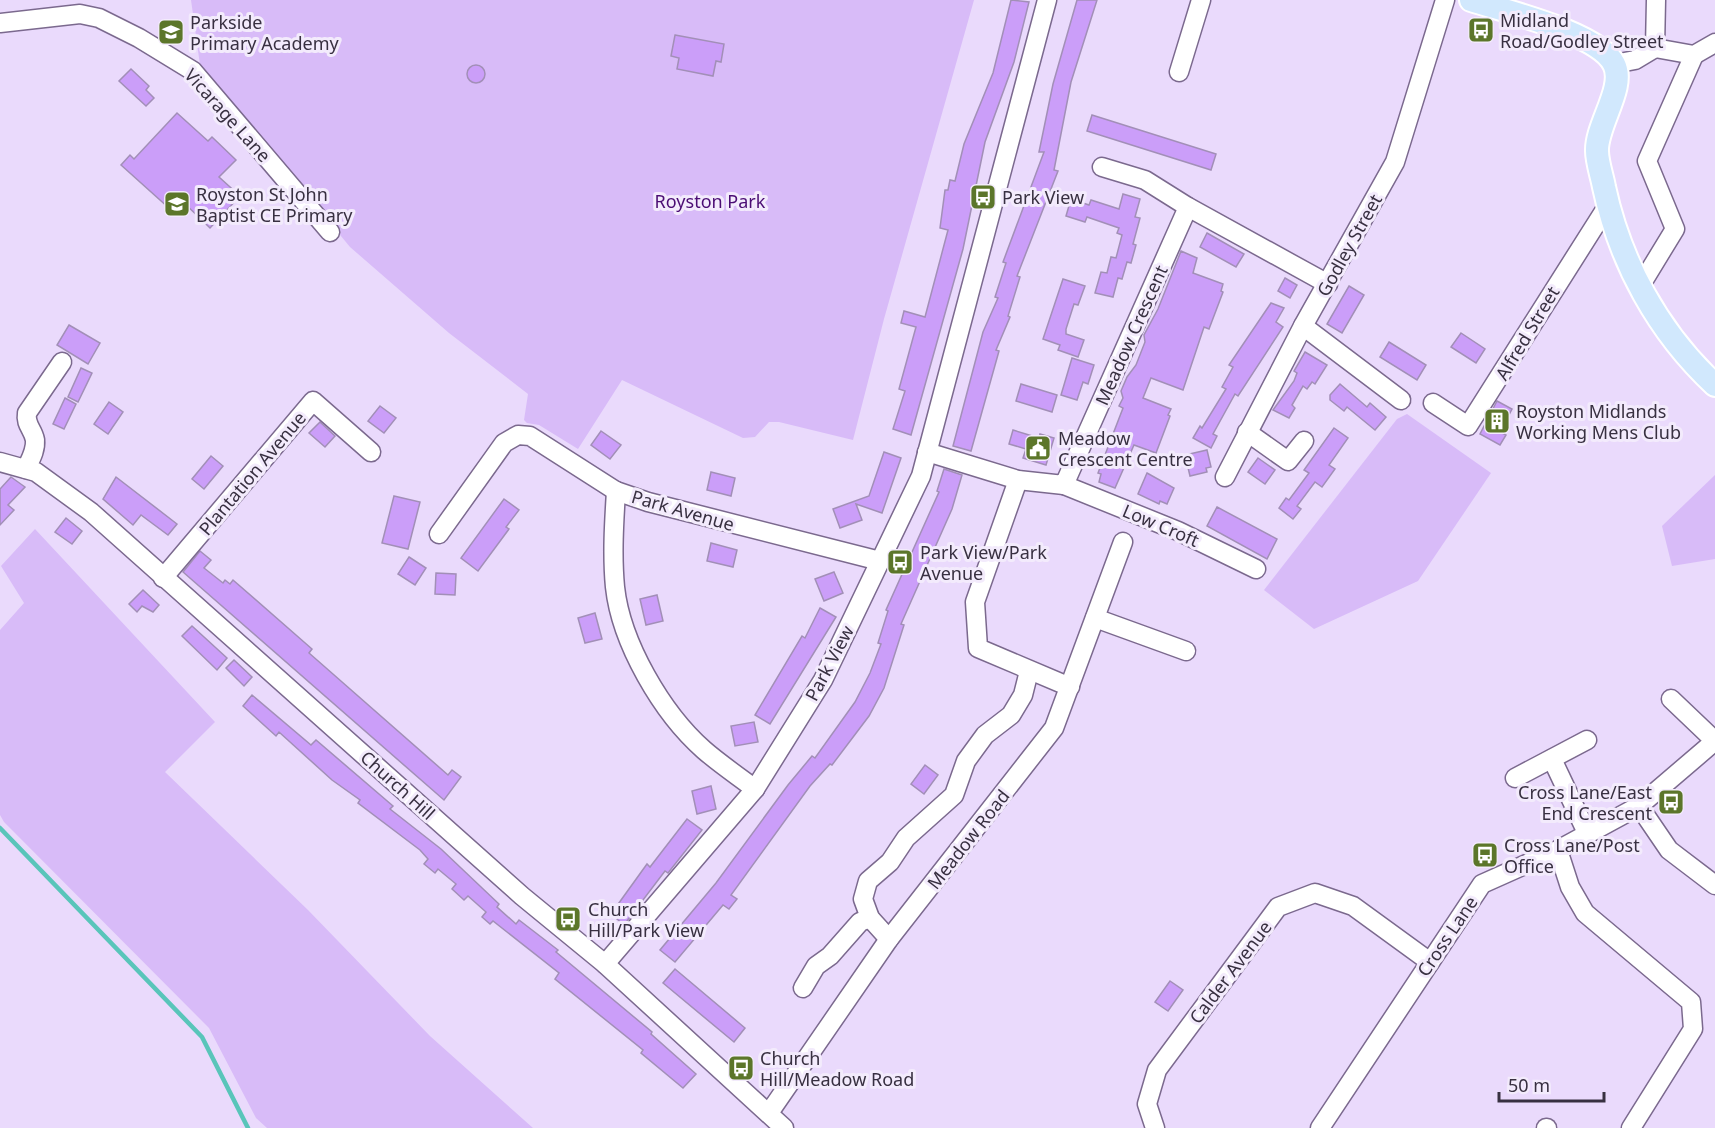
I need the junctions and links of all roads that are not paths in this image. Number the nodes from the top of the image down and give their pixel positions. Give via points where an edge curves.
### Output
1 (1047, 0) edge
2 (1201, 0) edge
3 (1445, 0) edge
4 (1471, 0) edge
5 (1656, 0) edge
6 (0, 22) edge
7 (1715, 43) edge
8 (1655, 48) junction
9 (1694, 55) junction
10 (1614, 64) junction
11 (1179, 72) dead end
12 (1102, 167) dead end
13 (1608, 205) junction
14 (1188, 207) junction
15 (330, 232) dead end
16 (1328, 284) junction
17 (1639, 288) junction
18 (1303, 326) junction
19 (62, 362) dead end
20 (1715, 385) edge
21 (1401, 400) dead end
22 (1433, 403) dead end
23 (1247, 432) junction
24 (1304, 441) dead end
25 (927, 452) junction
26 (371, 453) dead end
27 (0, 462) edge
28 (26, 469) junction
29 (1225, 477) dead end
30 (1018, 480) junction
31 (1064, 485) junction
32 (616, 491) junction
33 (439, 534) dead end
34 (1123, 542) dead end
35 (880, 561) junction
36 (1256, 569) dead end
37 (163, 578) junction
38 (1095, 618) junction
39 (1186, 651) dead end
40 (1029, 671) junction
41 (1070, 687) junction
42 (1671, 699) dead end
43 (1587, 740) dead end
44 (1715, 741) edge
45 (1552, 759) junction
46 (1515, 778) dead end
47 (755, 789) junction
48 (1639, 806) junction
49 (1587, 833) junction
50 (1558, 850) junction
51 (1715, 885) edge
52 (870, 918) junction
53 (890, 939) junction
54 (1430, 962) junction
55 (605, 964) junction
56 (803, 988) dead end
57 (769, 1113) junction
58 (784, 1128) edge
59 (1155, 1128) edge
60 (1320, 1128) edge
61 (1631, 1128) edge

1 - 25 street, Park View
2 - 11 street
3 - 16 street, Godley Street via 1395,162
4 - 10 main road via 1577,35 1599,48
5 - 8 street
6 - 15 street, Vicarage Lane via 80,14 99,18 194,71
7 - 9 street
8 - 9 street
8 - 10 street via 1635,60
9 - 17 street via 1647,161 1675,229
10 - 13 main road via 1613,96 1600,128 1597,152
12 - 14 street via 1145,180
13 - 17 main road
13 - 22 street, Alfred Street via 1468,426
14 - 16 street
14 - 31 street, Meadow Crescent
16 - 18 street, Godley Street
17 - 20 main road via 1688,360
18 - 21 street
18 - 23 street, Godley Street
19 - 28 street via 27,413 26,421 35,439
23 - 24 street via 1285,467
23 - 29 street, Godley Street
25 - 30 street
25 - 35 street, Park View via 921,476
26 - 37 street, Plantation Avenue via 313,400
27 - 28 street, Church Hill
28 - 37 street, Church Hill via 36,472 91,512
30 - 31 street
30 - 40 street via 975,602 978,648
31 - 36 street, Low Croft via 1178,531
32 - 33 street, Park Avenue via 543,442 519,435 504,443
32 - 35 street, Park Avenue
32 - 47 street via 615,589 630,645 663,703 703,749
34 - 38 street, Meadow Road
35 - 47 street, Park View via 824,680
37 - 55 street, Church Hill via 522,896
38 - 39 street
38 - 41 street, Meadow Road
40 - 41 street
40 - 52 street via 1023,695 1011,715 985,735 966,761 954,795 906,838 890,862 868,881 863,899
41 - 53 street, Meadow Road via 1054,728
42 - 44 street
43 - 45 street
44 - 48 street, Cross Lane
45 - 46 street
45 - 49 street
47 - 55 street, Park View
48 - 49 street, Cross Lane
48 - 51 street via 1669,850
49 - 50 street, Cross Lane
50 - 54 street, Cross Lane via 1482,884
50 - 61 street via 1570,887 1585,913 1691,1002 1693,1029
52 - 53 street
52 - 56 street via 860,922 816,966
53 - 57 street, Meadow Road
54 - 59 street, Calder Avenue via 1353,906 1315,893 1278,908 1156,1070 1147,1104
54 - 60 street, Cross Lane
55 - 57 street, Church Hill
57 - 58 street, Church Hill

